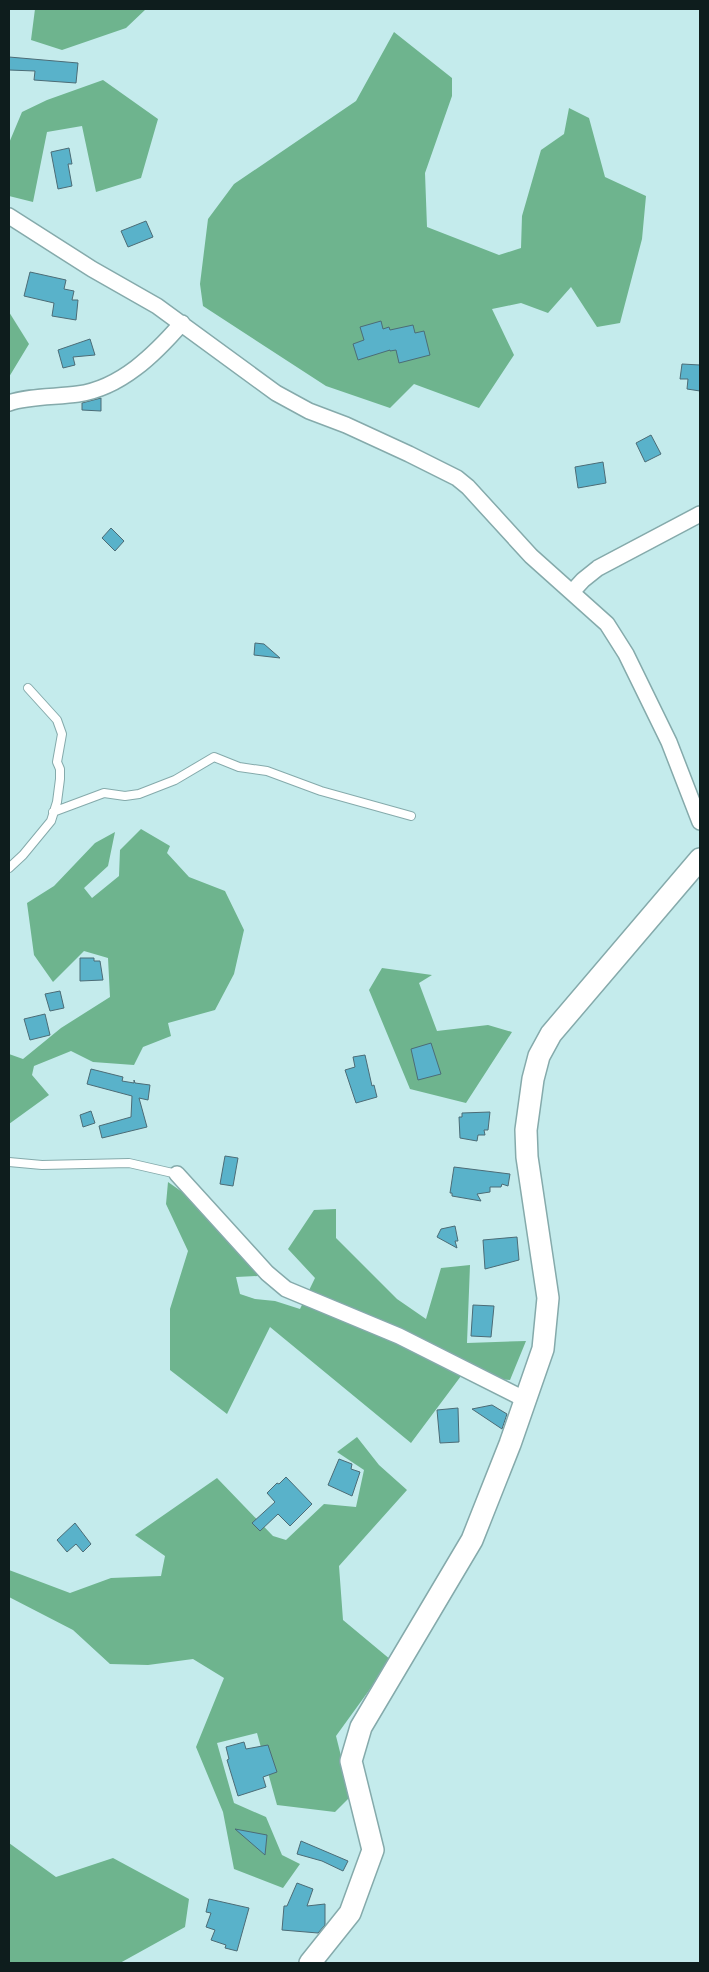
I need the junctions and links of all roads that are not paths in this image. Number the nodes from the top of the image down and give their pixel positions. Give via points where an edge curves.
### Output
1 (9, 216) edge
2 (182, 323) junction
3 (9, 403) edge
4 (700, 514) edge
5 (572, 592) junction
6 (28, 688) dead end
7 (53, 812) junction
8 (410, 816) dead end
9 (700, 822) edge
10 (700, 859) edge
11 (9, 868) edge
12 (9, 1162) edge
13 (177, 1174) joint
14 (526, 1400) junction
15 (310, 1963) edge

1 - 2 street
2 - 3 street via 159,350 102,388 81,394
2 - 5 street via 276,393 457,478 531,556
4 - 5 street via 598,568
5 - 9 street via 607,624 618,640 669,742
6 - 7 lane via 57,720 62,734 58,762 60,779
7 - 8 lane via 104,794 139,794 175,780 214,757
7 - 11 lane via 45,830
10 - 14 street via 550,1034 539,1056 529,1105 526,1156 548,1298 543,1349
12 - 13 lane via 42,1165 129,1163
13 - 14 street via 267,1273 286,1289 399,1336
14 - 15 street via 472,1540 361,1728 351,1761 373,1850 350,1913

